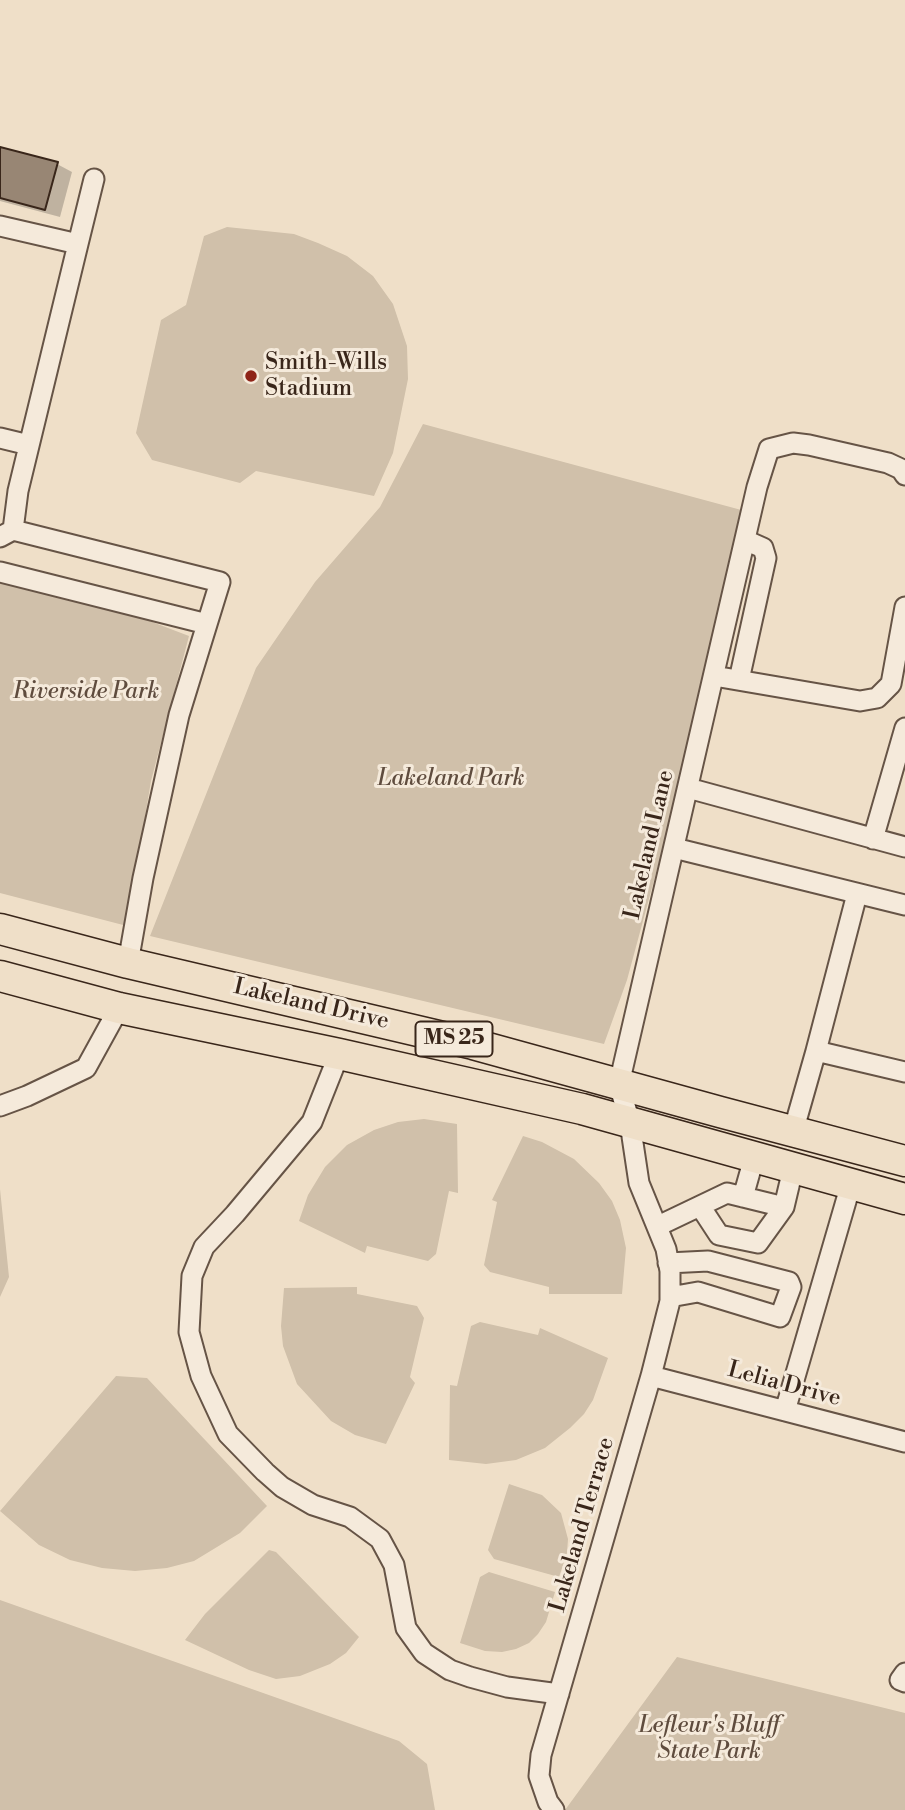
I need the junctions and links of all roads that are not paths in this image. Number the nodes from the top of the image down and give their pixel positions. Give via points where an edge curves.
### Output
1 (94, 179) dead end
2 (0, 226) edge
3 (78, 244) junction
4 (0, 438) edge
5 (29, 445) junction
6 (903, 472) edge
7 (6, 533) edge
8 (745, 540) junction
9 (0, 572) edge
10 (905, 607) edge
11 (207, 624) junction
12 (714, 676) junction
13 (739, 680) junction
14 (905, 728) edge
15 (688, 788) junction
16 (873, 839) junction
17 (905, 847) edge
18 (674, 848) junction
19 (857, 894) junction
20 (905, 905) edge
21 (0, 929) edge
22 (128, 963) junction
23 (0, 976) edge
24 (119, 1008) junction
25 (350, 1014) junction
26 (817, 1051) junction
27 (339, 1054) junction
28 (905, 1072) edge
29 (619, 1084) junction
30 (0, 1106) edge
31 (630, 1123) junction
32 (793, 1132) junction
33 (754, 1158) junction
34 (905, 1161) edge
35 (793, 1169) junction
36 (851, 1184) junction
37 (744, 1197) junction
38 (905, 1199) edge
39 (700, 1206) junction
40 (784, 1207) junction
41 (658, 1226) junction
42 (667, 1256) junction
43 (670, 1297) junction
44 (651, 1376) junction
45 (785, 1411) junction
46 (905, 1443) edge
47 (559, 1694) junction
48 (554, 1810) edge

1 - 3 street
2 - 3 street
3 - 5 street
4 - 5 street
5 - 7 street
6 - 8 street, Lakeland Lane via 888,463 809,445 793,443 769,449
7 - 11 street via 220,582
8 - 12 street, Lakeland Lane
8 - 13 street via 763,548 766,558
9 - 11 street
10 - 13 street via 891,684 877,698 865,701
11 - 22 street via 160,796
12 - 13 street
12 - 15 street, Lakeland Lane
14 - 16 street
15 - 16 street
15 - 18 street, Lakeland Lane
16 - 17 street
18 - 19 street
18 - 29 street, Lakeland Lane
19 - 20 street
19 - 26 street
21 - 22 highway, Lakeland Drive / MS 25
22 - 24 highway
22 - 25 highway, Lakeland Drive / MS 25
23 - 24 highway, Lakeland Drive / MS 25
24 - 27 highway, Lakeland Drive / MS 25
24 - 30 street via 86,1068
25 - 27 highway
25 - 29 highway, Lakeland Drive / MS 25
26 - 28 street
26 - 32 street
27 - 31 highway, Lakeland Drive / MS 25
27 - 47 street via 312,1122 204,1247 191,1276 189,1332 201,1376 228,1434 265,1472 282,1487 313,1505 350,1517 380,1539 394,1564 406,1628 424,1653 470,1677
29 - 31 street, Lakeland Lane
29 - 32 highway, Lakeland Drive / MS 25
31 - 33 highway, Lakeland Drive / MS 25
31 - 41 street, Lakeland Lane via 643,1199
32 - 34 highway, Lakeland Drive / MS 25
33 - 35 highway, Lakeland Drive / MS 25
33 - 37 street
35 - 36 highway, Lakeland Drive / MS 25
35 - 40 street
36 - 38 highway, Lakeland Drive / MS 25
36 - 45 street
37 - 39 street via 727,1193
37 - 40 street
39 - 40 street via 719,1235 758,1243
39 - 41 street
41 - 42 street, Lakeland Lane
42 - 43 street, Lakeland Terrace
42 - 43 street via 708,1261 789,1282 791,1287 779,1317 698,1292
43 - 44 street, Lakeland Terrace
44 - 45 street, Lelia Drive
44 - 47 street, Lakeland Terrace
45 - 46 street, Lelia Drive
47 - 48 street, Lakeland Terrace via 539,1776

